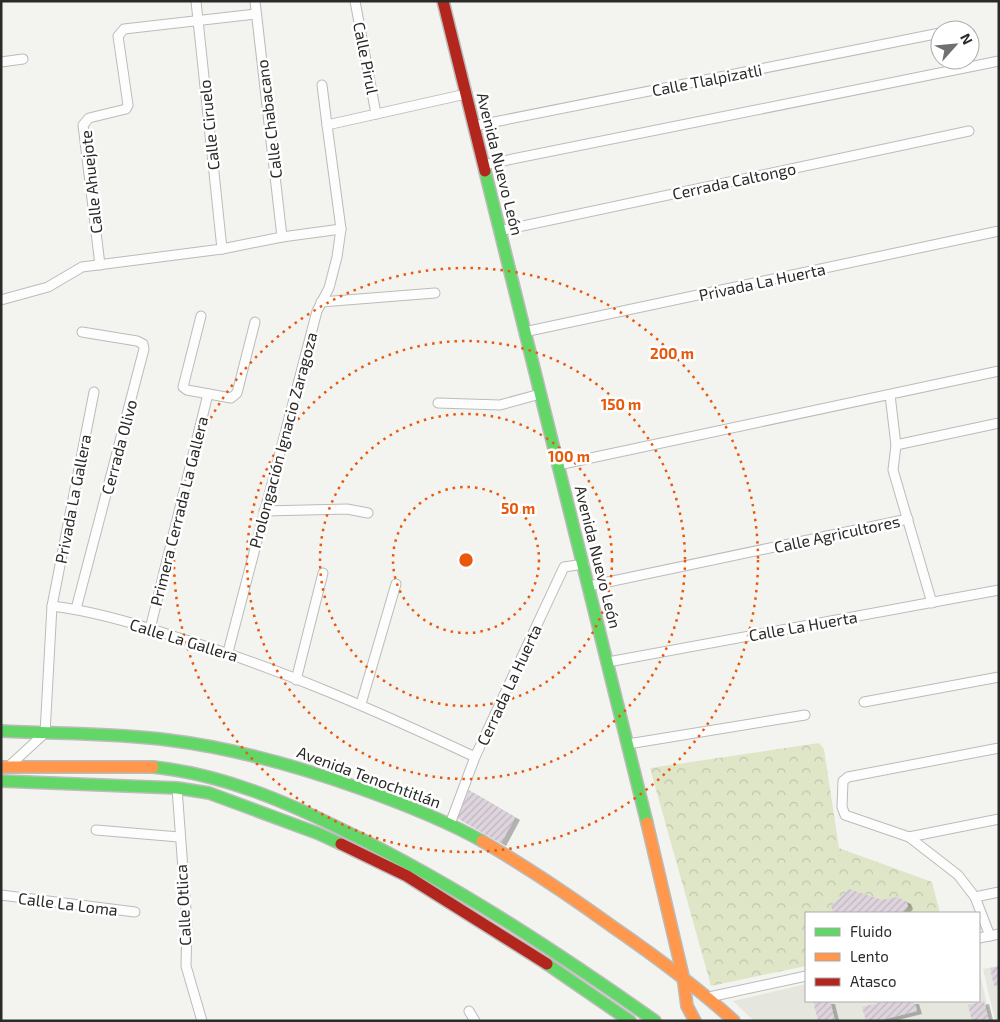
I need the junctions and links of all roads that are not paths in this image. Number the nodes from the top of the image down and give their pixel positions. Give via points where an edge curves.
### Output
1 (196, 1) edge
2 (255, 1) edge
3 (355, 1) edge
4 (443, 1) edge
5 (256, 14) junction
6 (197, 20) junction
7 (930, 35) edge
8 (23, 59) dead end
9 (999, 61) edge
10 (1, 62) edge
11 (322, 85) dead end
12 (466, 94) junction
13 (376, 114) junction
14 (327, 124) junction
15 (474, 126) junction
16 (969, 131) dead end
17 (482, 165) junction
18 (341, 229) junction
19 (499, 231) junction
20 (999, 231) edge
21 (282, 237) junction
22 (222, 249) junction
23 (100, 265) junction
24 (435, 292) dead end
25 (1, 300) edge
26 (321, 302) junction
27 (201, 316) dead end
28 (255, 322) dead end
29 (82, 332) dead end
30 (524, 332) junction
31 (999, 371) edge
32 (94, 392) dead end
33 (208, 394) junction
34 (540, 394) junction
35 (890, 395) junction
36 (438, 403) dead end
37 (999, 423) edge
38 (896, 444) junction
39 (558, 465) junction
40 (264, 510) junction
41 (368, 513) dead end
42 (908, 519) junction
43 (584, 564) junction
44 (323, 573) dead end
45 (396, 584) dead end
46 (589, 586) junction
47 (999, 590) edge
48 (932, 603) junction
49 (52, 606) junction
50 (76, 609) junction
51 (150, 628) junction
52 (228, 652) junction
53 (608, 662) junction
54 (999, 677) edge
55 (296, 680) junction
56 (864, 702) dead end
57 (361, 704) junction
58 (806, 714) dead end
59 (1, 731) edge
60 (45, 733) junction
61 (628, 744) junction
62 (999, 748) edge
63 (475, 757) junction
64 (5, 767) edge
65 (1, 782) edge
66 (178, 788) junction
67 (999, 819) edge
68 (450, 824) junction
69 (96, 830) dead end
70 (179, 837) junction
71 (909, 837) junction
72 (999, 892) edge
73 (1, 895) edge
74 (976, 897) junction
75 (135, 912) dead end
76 (994, 935) edge
77 (980, 938) edge
78 (683, 976) junction
79 (805, 976) edge
80 (709, 997) junction
81 (469, 1011) dead end
82 (202, 1021) edge
83 (475, 1021) edge
84 (630, 1021) edge
85 (655, 1021) edge
86 (696, 1021) edge
87 (734, 1021) edge

1 - 6 street, Calle Ciruelo
2 - 5 street, Calle Chabacano
3 - 13 street, Calle Pirul
4 - 12 street, Avenida Nuevo León
5 - 6 street, Calle Ahuejote
5 - 21 street, Calle Chabacano
6 - 22 street, Calle Ciruelo
6 - 23 street, Calle Ahuejote via 124,29 118,36 128,105 126,109 89,118 83,124
7 - 15 street, Calle Tlalpizatli
8 - 10 street
9 - 17 street
11 - 14 street
12 - 13 street
12 - 15 street, Avenida Nuevo León
13 - 14 street
14 - 18 street, Prolongación Ignacio Zaragoza
15 - 17 street, Avenida Nuevo León
16 - 19 street, Cerrada Caltongo
17 - 19 street, Avenida Nuevo León
18 - 21 street
18 - 26 street, Prolongación Ignacio Zaragoza via 329,288
19 - 30 street, Avenida Nuevo León
20 - 30 street, Privada La Huerta
21 - 22 street
22 - 23 street
23 - 25 street via 77,269 42,290
24 - 26 street
26 - 40 street, Prolongación Ignacio Zaragoza
27 - 33 street, Primera Cerrada La Gallera via 183,383 187,390
28 - 33 street, Primera Cerrada La Gallera via 237,393 231,398
29 - 50 street, Cerrada Olivo via 138,341 144,349
30 - 34 street, Avenida Nuevo León
31 - 35 street
32 - 49 street, Privada La Gallera
33 - 51 street, Primera Cerrada La Gallera
34 - 36 street via 500,405
34 - 39 street, Avenida Nuevo León
35 - 38 street, Calle Agricultores
35 - 39 street
37 - 38 street
38 - 42 street, Calle Agricultores via 893,470
39 - 43 street, Avenida Nuevo León
40 - 41 street via 347,509
40 - 52 street, Prolongación Ignacio Zaragoza
42 - 46 street, Calle Agricultores
42 - 48 street
43 - 46 street, Avenida Nuevo León
43 - 63 street, Cerrada La Huerta via 564,567
44 - 55 street
45 - 57 street
46 - 53 street, Avenida Nuevo León
47 - 48 street, Calle La Huerta
48 - 53 street, Calle La Huerta
49 - 50 street, Calle La Gallera
49 - 60 street
50 - 51 street, Calle La Gallera
51 - 52 street, Calle La Gallera
52 - 55 street, Calle La Gallera
53 - 61 street, Avenida Nuevo León
54 - 56 street
55 - 57 street, Calle La Gallera
57 - 63 street, Calle La Gallera
58 - 61 street
59 - 60 street, Avenida Tenochtitlán
60 - 64 street
60 - 68 street, Avenida Tenochtitlán via 169,740 227,750 312,771
61 - 78 street, Avenida Nuevo León
62 - 71 street via 848,777 843,781 842,807 846,815
63 - 68 street, Cerrada La Huerta
64 - 85 street via 128,767 200,774 302,810 398,855 447,883
65 - 66 street
66 - 70 street, Calle Otlica
66 - 84 street via 209,793 239,803 399,872 523,948
67 - 71 street
68 - 78 street, Avenida Tenochtitlán via 546,879
69 - 70 street
70 - 82 street, Calle Otlica via 187,924 186,966
71 - 74 street via 958,875
72 - 74 street
73 - 75 street, Calle La Loma
74 - 76 street
76 - 77 street
78 - 80 street, Avenida Tenochtitlán
78 - 86 street, Avenida Nuevo León via 687,1006
79 - 80 street
80 - 87 street, Avenida Tenochtitlán
81 - 83 street

